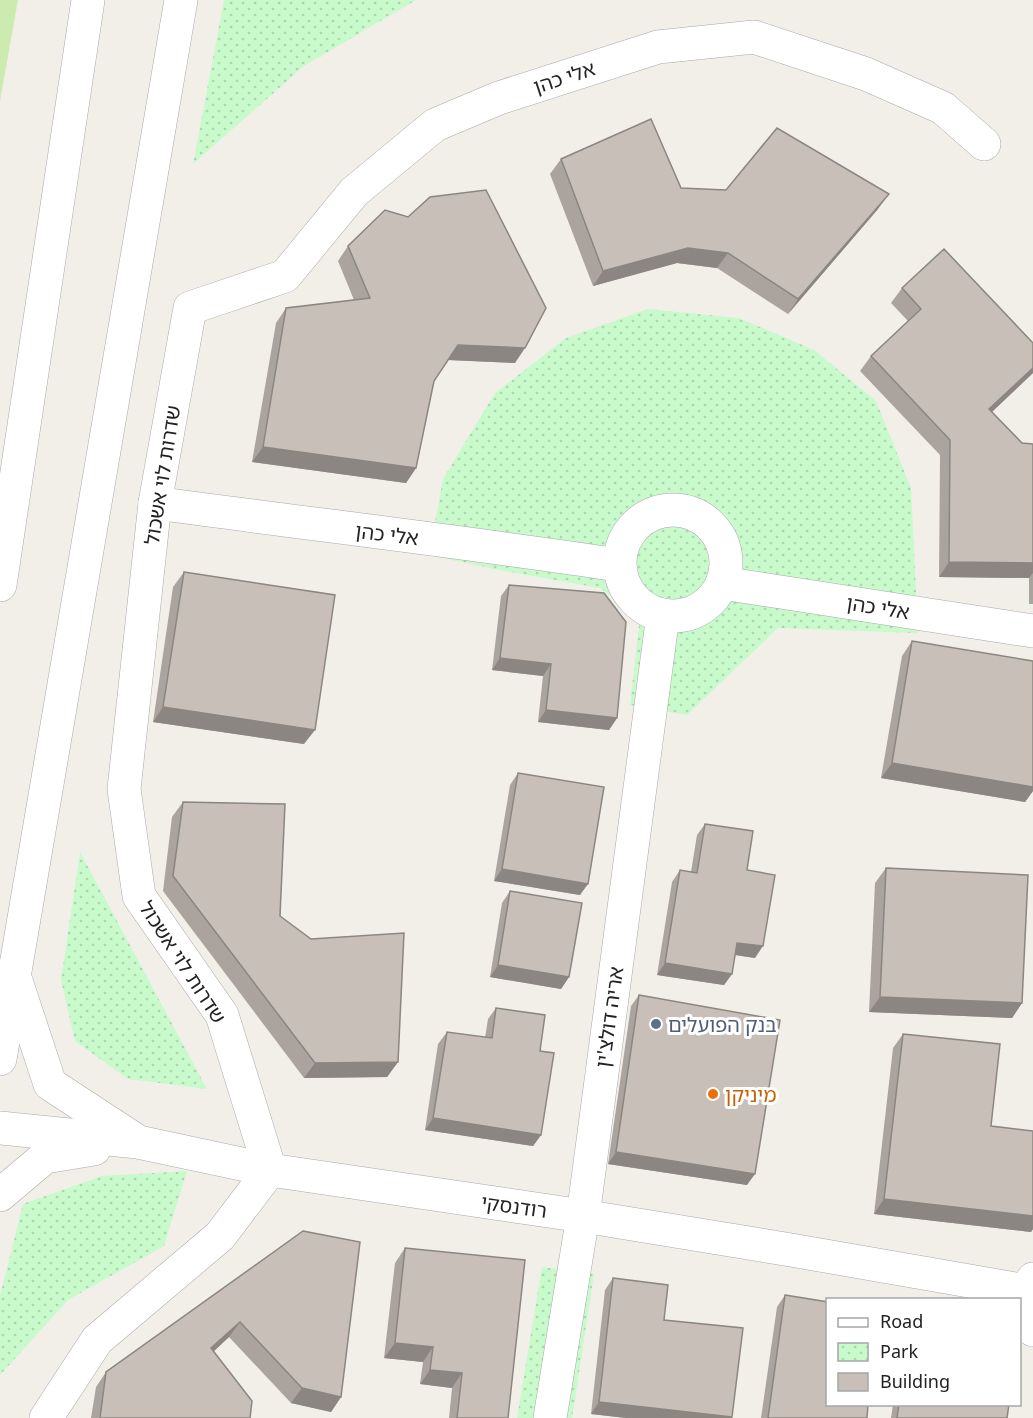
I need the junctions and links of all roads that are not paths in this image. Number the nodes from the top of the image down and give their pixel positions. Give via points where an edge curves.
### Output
1 (88, 0) edge
2 (181, 0) edge
3 (984, 144) dead end
4 (190, 309) joint
5 (155, 503) junction
6 (619, 566) junction
7 (722, 583) junction
8 (0, 585) edge
9 (663, 615) junction
10 (1033, 632) edge
11 (14, 973) junction
12 (0, 1059) edge
13 (0, 1128) edge
14 (138, 1142) junction
15 (270, 1170) junction
16 (0, 1195) edge
17 (583, 1216) junction
18 (1030, 1285) edge
19 (1033, 1330) edge
20 (46, 1418) edge
21 (550, 1418) edge

1 - 8 street
2 - 11 street
3 - 4 street, אלי כהן via 943,108 866,74 754,37 658,47 499,98 435,125 354,192 285,276
4 - 5 street, שדרות לוי אשכול
5 - 6 street, אלי כהן
5 - 15 street, שדרות לוי אשכול via 124,789 139,897 222,1015
6 - 7 street via 630,531 643,519 661,511 680,511 708,523 720,538 726,559
6 - 9 street via 628,594 642,607
7 - 9 street via 705,605 689,614
7 - 10 street, אלי כהן
9 - 17 street, אריה דולצ'ין
11 - 12 street
11 - 14 street via 50,1084
13 - 14 street, רודנסקי
14 - 15 street, רודנסקי
14 - 16 street via 45,1157
15 - 17 street, רודנסקי
15 - 20 street via 220,1236 97,1340
17 - 18 street, רודנסקי
17 - 21 street, אריה דולצ'ין
18 - 19 street via 1024,1307

